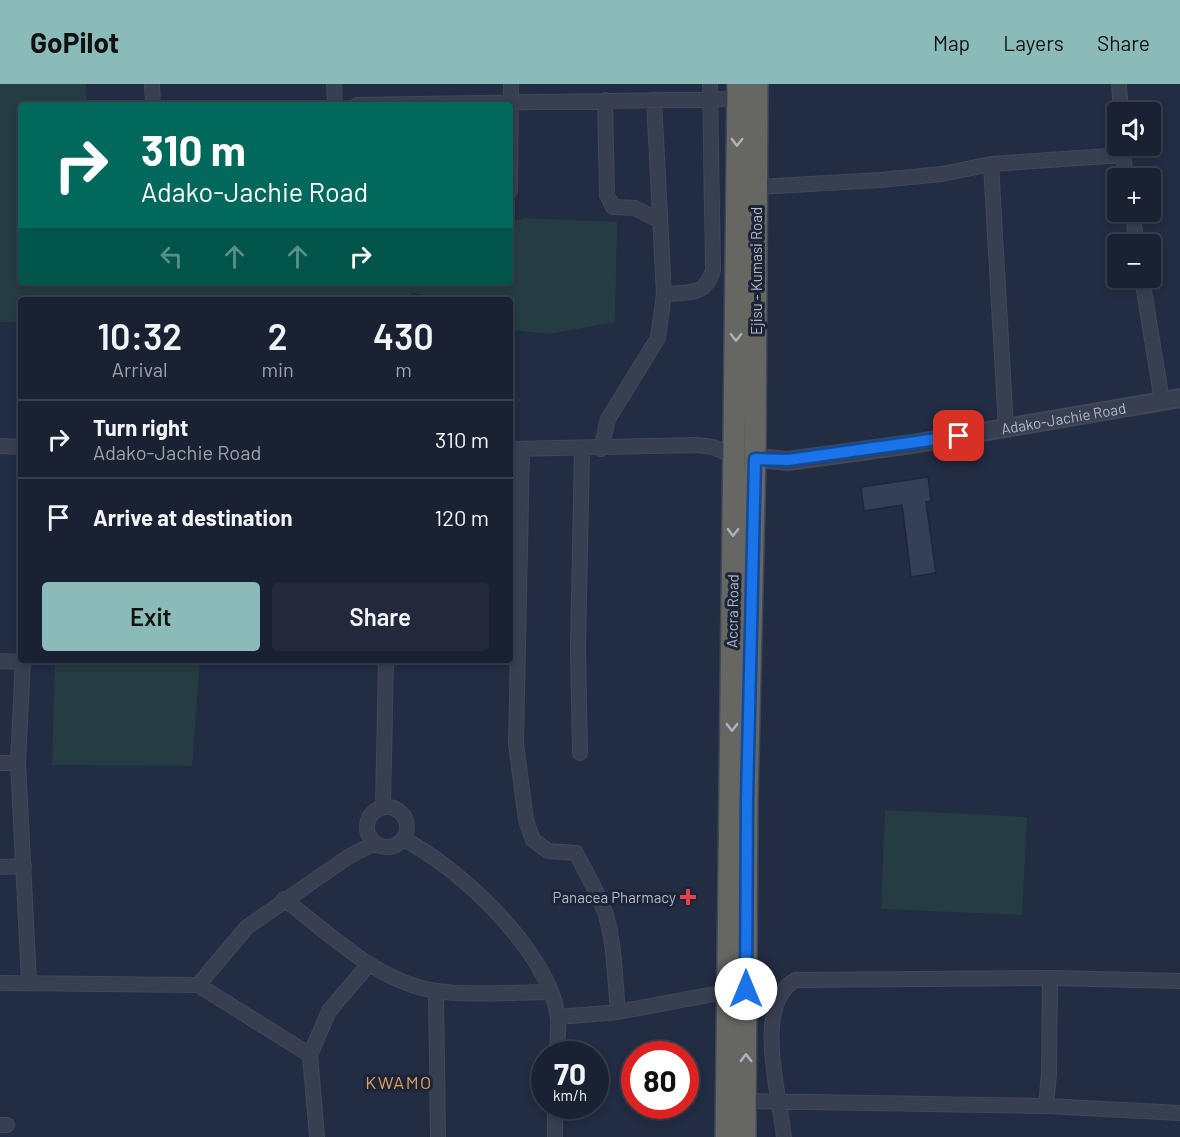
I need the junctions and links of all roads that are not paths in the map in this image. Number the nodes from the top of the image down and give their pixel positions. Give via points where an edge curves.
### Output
1 (152, 84) edge
2 (334, 84) edge
3 (512, 84) edge
4 (710, 84) edge
5 (757, 84) edge
6 (1124, 85) edge
7 (738, 92) edge
8 (710, 99) junction
9 (605, 100) junction
10 (654, 100) junction
11 (513, 101) junction
12 (153, 102) edge
13 (335, 102) edge
14 (474, 102) edge
15 (1122, 102) edge
16 (1107, 152) edge
17 (991, 164) junction
18 (757, 187) junction
19 (660, 221) junction
20 (1144, 288) edge
21 (664, 294) junction
22 (1180, 398) edge
23 (1162, 401) junction
24 (1006, 429) junction
25 (0, 446) edge
26 (18, 447) edge
27 (516, 449) edge
28 (582, 449) junction
29 (601, 449) junction
30 (745, 457) junction
31 (0, 661) edge
32 (18, 661) edge
33 (23, 663) edge
34 (386, 663) edge
35 (580, 753) dead end
36 (18, 762) junction
37 (0, 763) edge
38 (383, 807) junction
39 (403, 838) junction
40 (375, 843) junction
41 (24, 866) junction
42 (0, 867) edge
43 (284, 899) junction
44 (369, 964) junction
45 (1050, 978) junction
46 (1180, 981) edge
47 (29, 982) junction
48 (0, 983) edge
49 (198, 985) junction
50 (737, 990) junction
51 (436, 991) junction
52 (550, 993) junction
53 (618, 1012) junction
54 (558, 1017) junction
55 (557, 1041) edge
56 (310, 1055) junction
57 (746, 1101) junction
58 (781, 1103) junction
59 (1046, 1106) junction
60 (1180, 1113) edge
61 (555, 1119) edge
62 (316, 1137) edge
63 (438, 1137) edge
64 (555, 1137) edge
65 (726, 1137) edge
66 (745, 1137) edge
67 (784, 1137) edge

1 - 12 street
2 - 13 street
3 - 11 street
4 - 8 street
5 - 18 highway, Ejisu - Kumasi Road
6 - 15 street
7 - 8 street
7 -> 30 highway
8 - 10 street
8 - 21 street via 713,270 709,283 698,291
9 - 10 street
9 - 11 street
9 - 19 street via 607,195 614,207 635,208
10 - 19 street
11 - 14 street
16 - 17 street
17 - 18 street via 942,174
17 - 24 street
18 - 30 highway, Ejisu - Kumasi Road
19 - 21 street
20 - 23 street
21 - 29 street via 658,338 608,419
22 - 23 street, Adako-Jachie Road
23 - 24 street, Adako-Jachie Road
24 - 30 street, Adako-Jachie Road via 788,460
25 - 26 street
27 - 28 street
27 - 53 street via 516,744 526,820 533,840 548,851 576,853 591,883 605,914 614,953
28 - 29 street
28 - 35 street
29 - 30 street via 698,445
30 - 50 highway via 747,799
31 - 32 street
33 - 36 street
34 - 38 street
36 - 37 street
36 - 41 street
38 - 39 street via 391,807 404,816
38 - 40 street via 376,809 367,822 369,837
39 - 40 street via 390,847
39 - 52 street via 439,861 513,928
40 - 43 street
41 - 42 street
41 - 47 street
43 - 44 street
43 - 49 street via 247,927
44 - 51 street via 407,983
44 - 56 street via 329,1011
45 - 46 street
45 - 58 street via 796,980 786,984 774,1007 771,1041 773,1074
45 - 59 street
47 - 48 street
47 - 49 street
49 - 56 street
50 - 53 street
57 -> 50 highway
50 - 65 highway
51 - 52 street
51 - 63 street
52 - 54 street
53 - 54 street
54 - 55 street
56 - 62 street
57 - 58 street
57 - 66 highway
58 - 59 street
58 - 67 street
59 - 60 street
61 - 64 street

